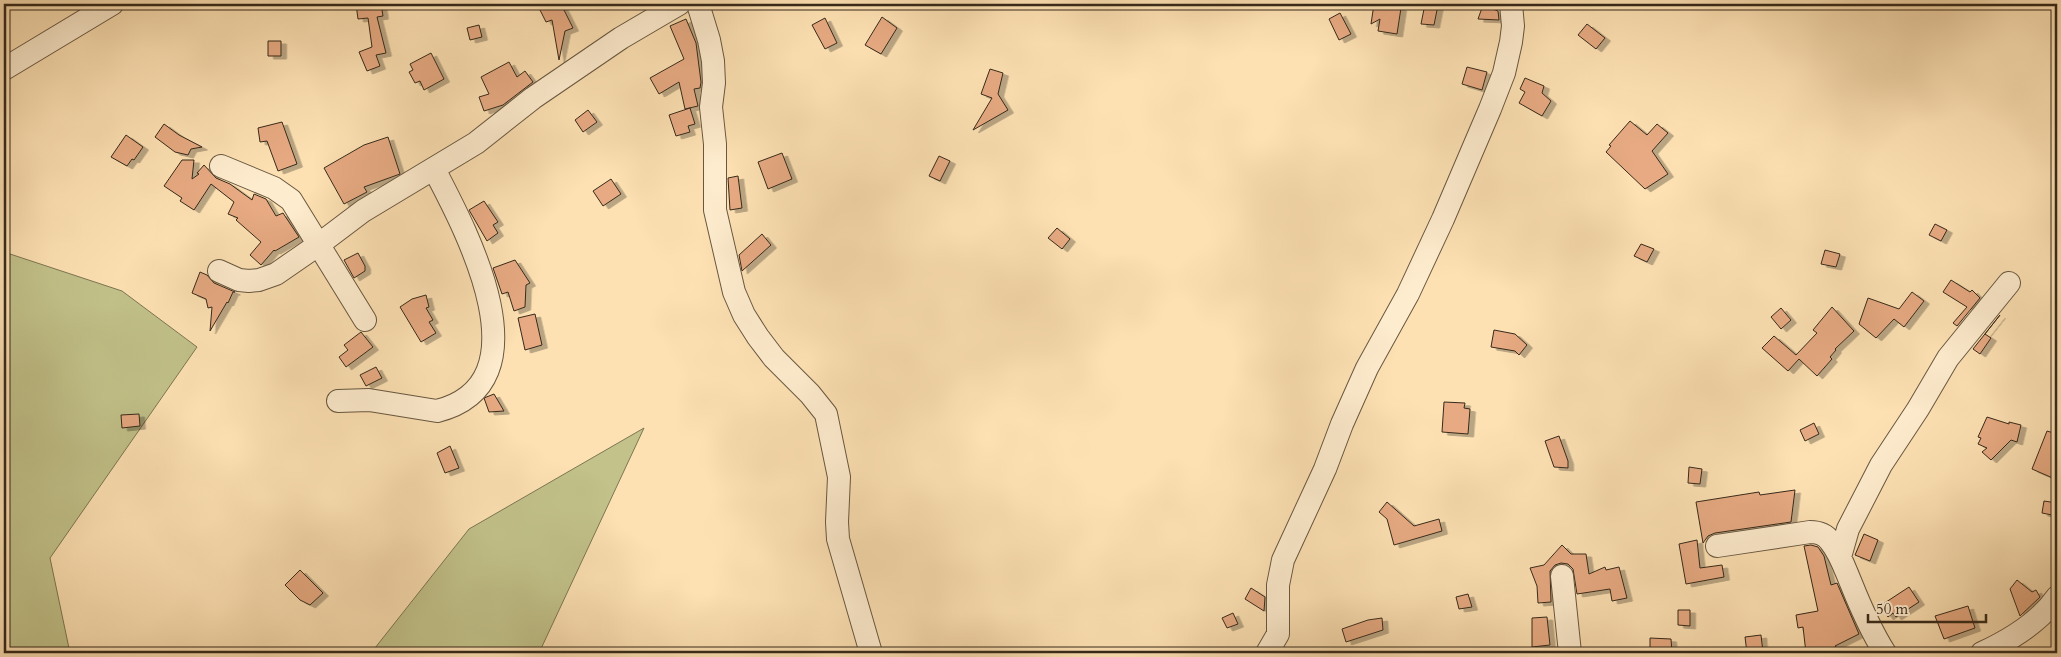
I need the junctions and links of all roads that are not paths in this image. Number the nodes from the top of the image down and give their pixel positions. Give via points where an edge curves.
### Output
1 (112, 4) edge
2 (678, 4) edge
3 (698, 4) edge
4 (1511, 4) edge
5 (4, 69) edge
6 (221, 166) dead end
7 (434, 169) junction
8 (318, 245) junction
9 (219, 271) dead end
10 (2009, 283) dead end
11 (365, 320) dead end
12 (338, 401) dead end
13 (1717, 546) dead end
14 (1840, 557) junction
15 (1562, 576) dead end
16 (2057, 598) edge
17 (871, 653) edge
18 (1267, 653) edge
19 (1570, 653) edge
20 (1885, 653) edge
21 (1982, 653) edge

1 - 5 street
2 - 7 street via 621,38 533,98 476,143
3 - 17 street via 713,61 711,107 716,144 715,210 734,292 758,337 826,414 839,477 838,540
4 - 18 street via 1511,42 1504,73 1490,109 1408,294 1367,368 1283,560 1278,585 1278,634
6 - 8 street via 283,193 299,211
7 - 8 street via 363,211
7 - 12 street via 463,224 483,281 492,330 490,366 466,397 437,411 377,400
8 - 9 street via 276,274 259,280 239,280
8 - 11 street
10 - 14 street via 1948,358 1881,465 1848,529
13 - 14 street via 1818,532 1830,541
14 - 20 street via 1866,622
15 - 19 street
16 - 21 street via 2036,621

